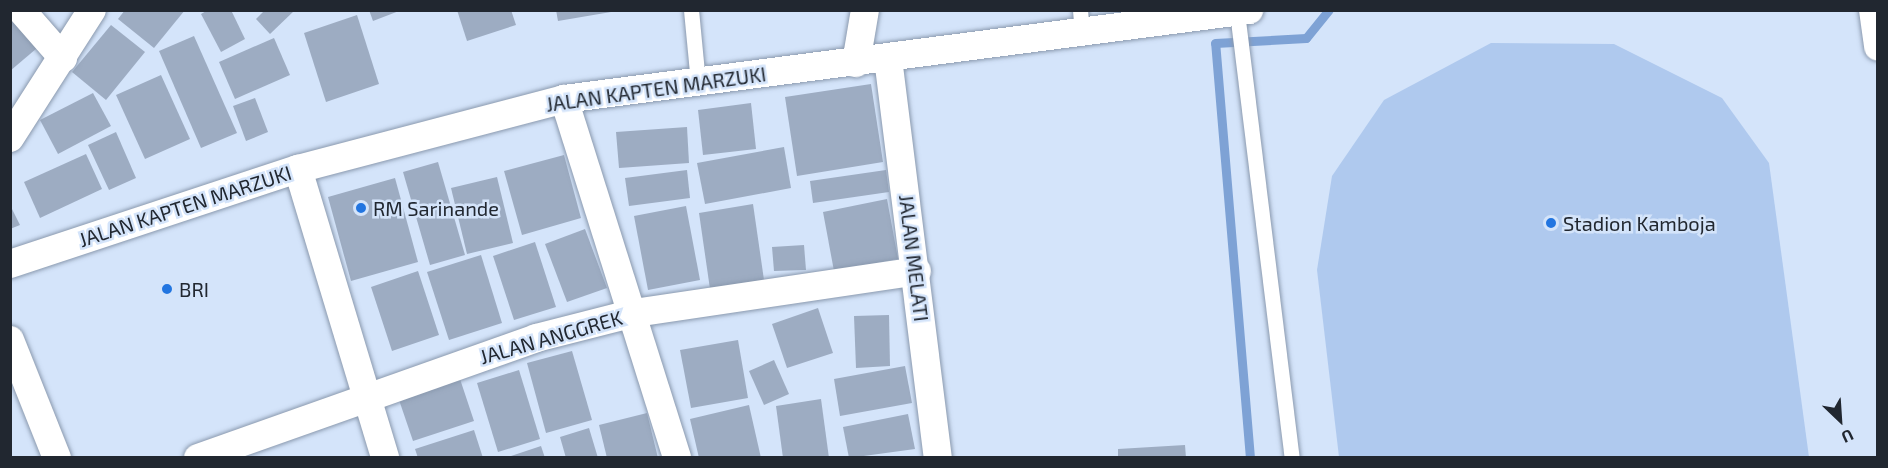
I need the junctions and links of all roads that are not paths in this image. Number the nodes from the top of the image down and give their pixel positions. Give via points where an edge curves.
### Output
1 (21, 10) edge
2 (92, 10) edge
3 (691, 10) edge
4 (865, 10) edge
5 (1874, 10) edge
6 (1241, 15) edge
7 (1081, 22) edge
8 (1878, 47) edge
9 (63, 58) junction
10 (888, 58) junction
11 (856, 63) junction
12 (698, 83) junction
13 (564, 99) junction
14 (10, 138) edge
15 (298, 169) junction
16 (10, 264) edge
17 (917, 271) junction
18 (634, 313) junction
19 (10, 340) edge
20 (368, 397) junction
21 (57, 458) edge
22 (198, 458) edge
23 (386, 458) edge
24 (677, 458) edge
25 (938, 458) edge
26 (1292, 458) edge

1 - 9 street
2 - 9 street
3 - 12 lane
4 - 11 street
5 - 8 street
6 - 7 street, JALAN KAPTEN MARZUKI
6 - 26 lane
7 - 10 street, JALAN KAPTEN MARZUKI
9 - 14 street
10 - 11 street, JALAN KAPTEN MARZUKI
10 - 17 street, JALAN MELATI
11 - 12 street, JALAN KAPTEN MARZUKI
12 - 13 street, JALAN KAPTEN MARZUKI
13 - 15 street, JALAN KAPTEN MARZUKI
13 - 18 street
15 - 16 street, JALAN KAPTEN MARZUKI
15 - 20 street
17 - 18 street, JALAN ANGGREK
17 - 25 street, JALAN MELATI
18 - 20 street, JALAN ANGGREK via 536,338
18 - 24 street
19 - 21 street
20 - 22 street, JALAN ANGGREK via 232,442
20 - 23 street

